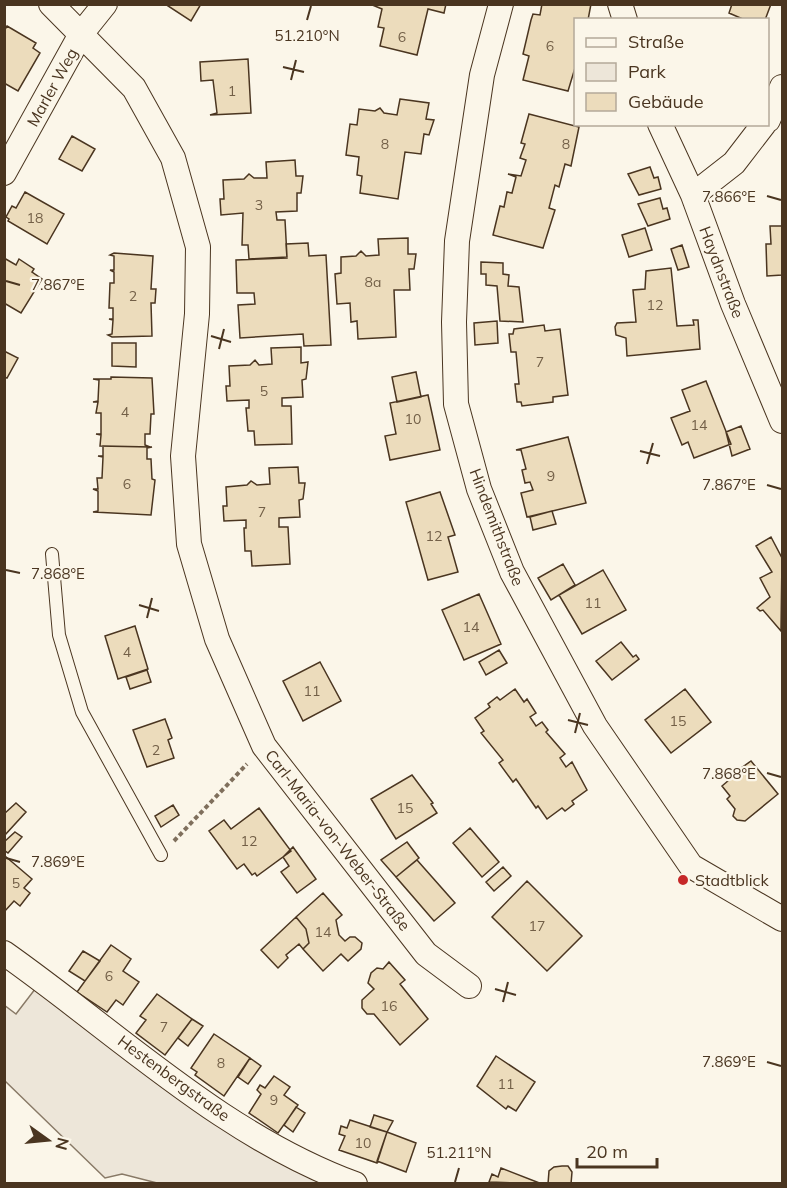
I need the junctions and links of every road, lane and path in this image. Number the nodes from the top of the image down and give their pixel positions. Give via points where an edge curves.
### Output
1 (51, 4) edge
2 (105, 4) edge
3 (501, 4) edge
4 (81, 34) junction
5 (783, 87) edge
6 (769, 118) edge
7 (661, 126) edge
8 (762, 126) edge
9 (4, 173) edge
10 (693, 195) junction
11 (783, 421) edge
12 (52, 555) dead end
13 (264, 746) junction
14 (161, 855) joint
15 (783, 919) edge
16 (4, 953) edge
17 (469, 986) dead end
18 (356, 1184) edge

1 - 4 street, Carl-Maria-von-Weber-Straße
2 - 4 street, Marler Weg
3 - 15 street, Hindemithstraße via 482,75 457,241 456,404 479,489 512,572 595,726 691,866
4 - 9 street, Marler Weg
4 - 13 street, Carl-Maria-von-Weber-Straße via 134,88 173,158 198,247 197,314 183,456 189,544 217,639
5 - 6 street
7 - 10 street, Haydnstraße
8 - 10 street via 734,163
10 - 11 street, Haydnstraße
12 - 14 lane via 59,635 82,711
13 - 14 path
13 - 17 street, Carl-Maria-von-Weber-Straße via 426,954
16 - 18 street, Hestenbergstraße via 194,1097 290,1157

